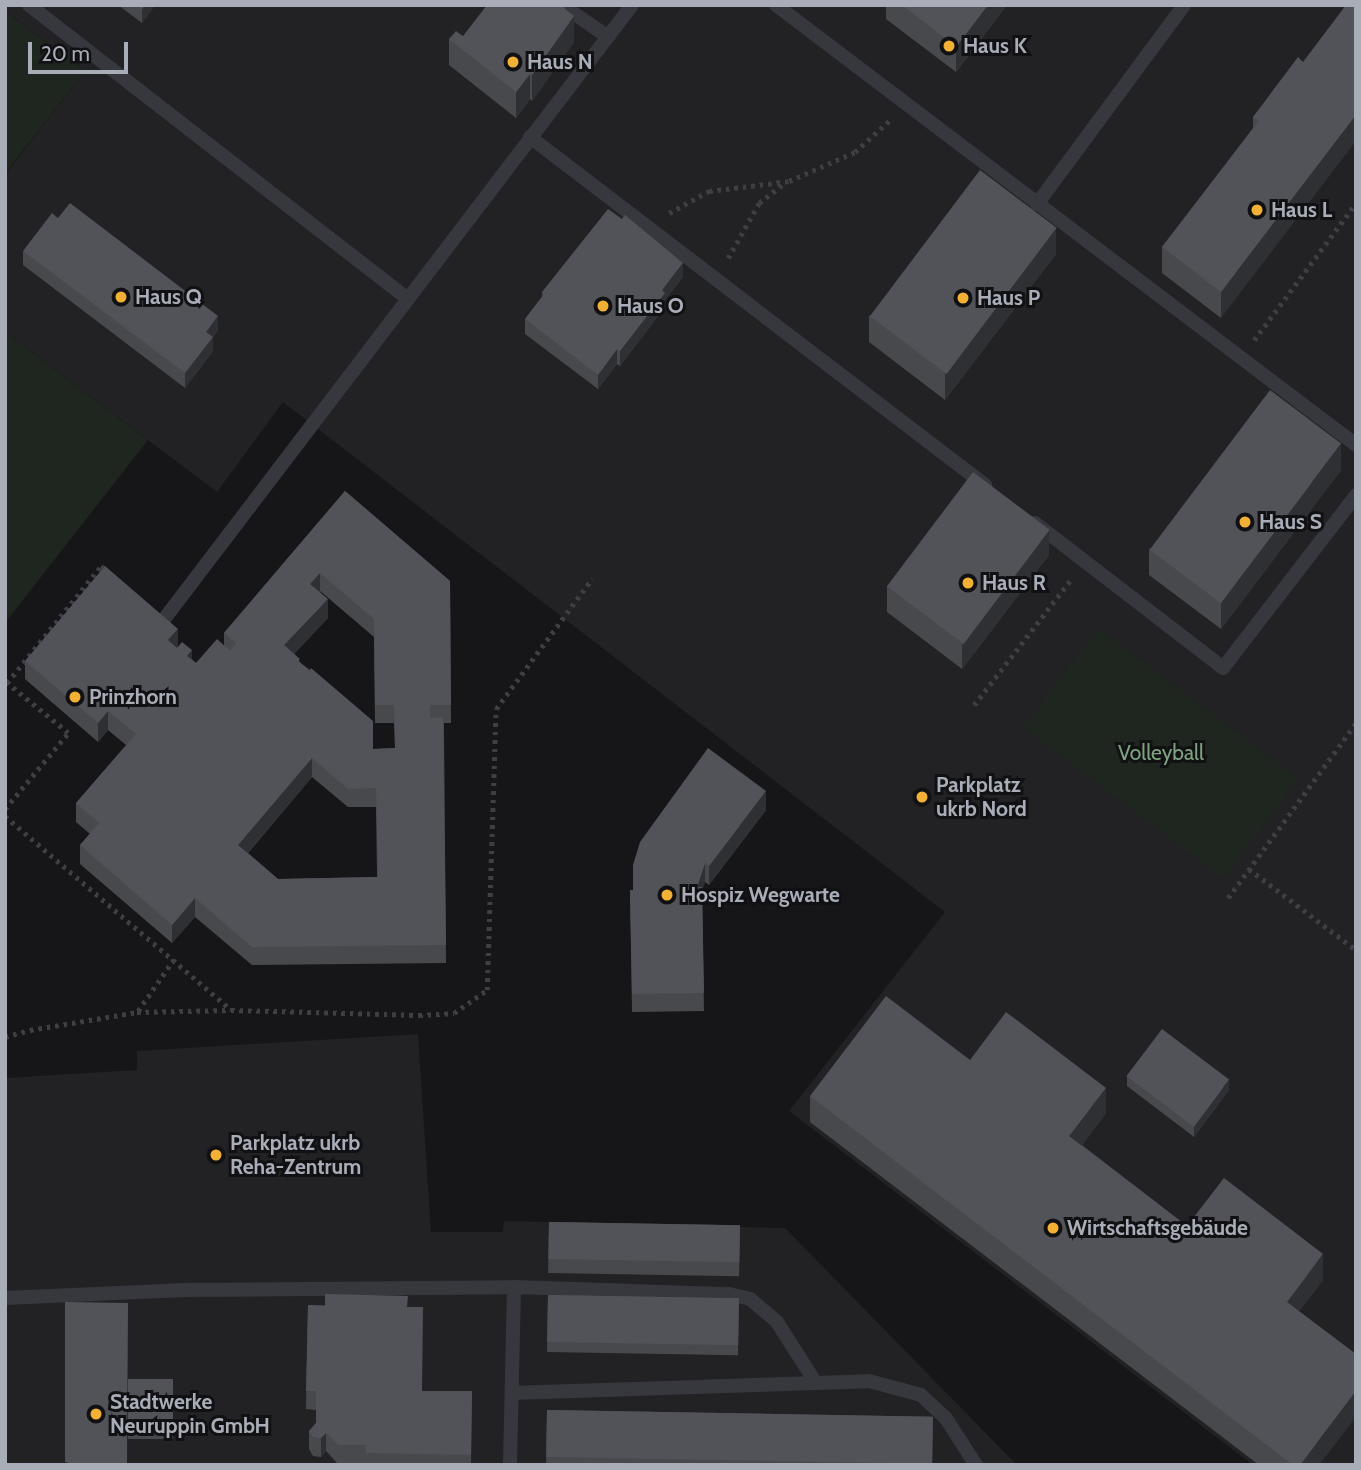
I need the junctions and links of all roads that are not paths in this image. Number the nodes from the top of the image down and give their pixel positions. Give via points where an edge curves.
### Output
1 (29, 5) edge
2 (562, 5) edge
3 (632, 5) edge
4 (776, 5) edge
5 (1184, 5) edge
6 (608, 37) junction
7 (530, 138) junction
8 (1037, 204) junction
9 (407, 298) junction
10 (1356, 445) edge
11 (997, 494) edge
12 (1356, 495) edge
13 (1019, 511) edge
14 (165, 618) edge
15 (514, 1287) junction
16 (5, 1298) edge
17 (816, 1383) junction
18 (512, 1393) junction
19 (510, 1465) edge
20 (976, 1465) edge

1 - 9 lane
2 - 6 lane
3 - 6 lane
4 - 8 lane
5 - 8 lane
6 - 7 lane
7 - 9 lane
7 - 11 lane
8 - 10 lane
9 - 14 lane
12 - 13 lane via 1223,668
15 - 16 lane via 186,1290
15 - 17 lane via 729,1294 750,1299 777,1322
15 - 18 lane
17 - 18 lane
17 - 20 lane via 869,1381 920,1395 945,1417
18 - 19 lane

